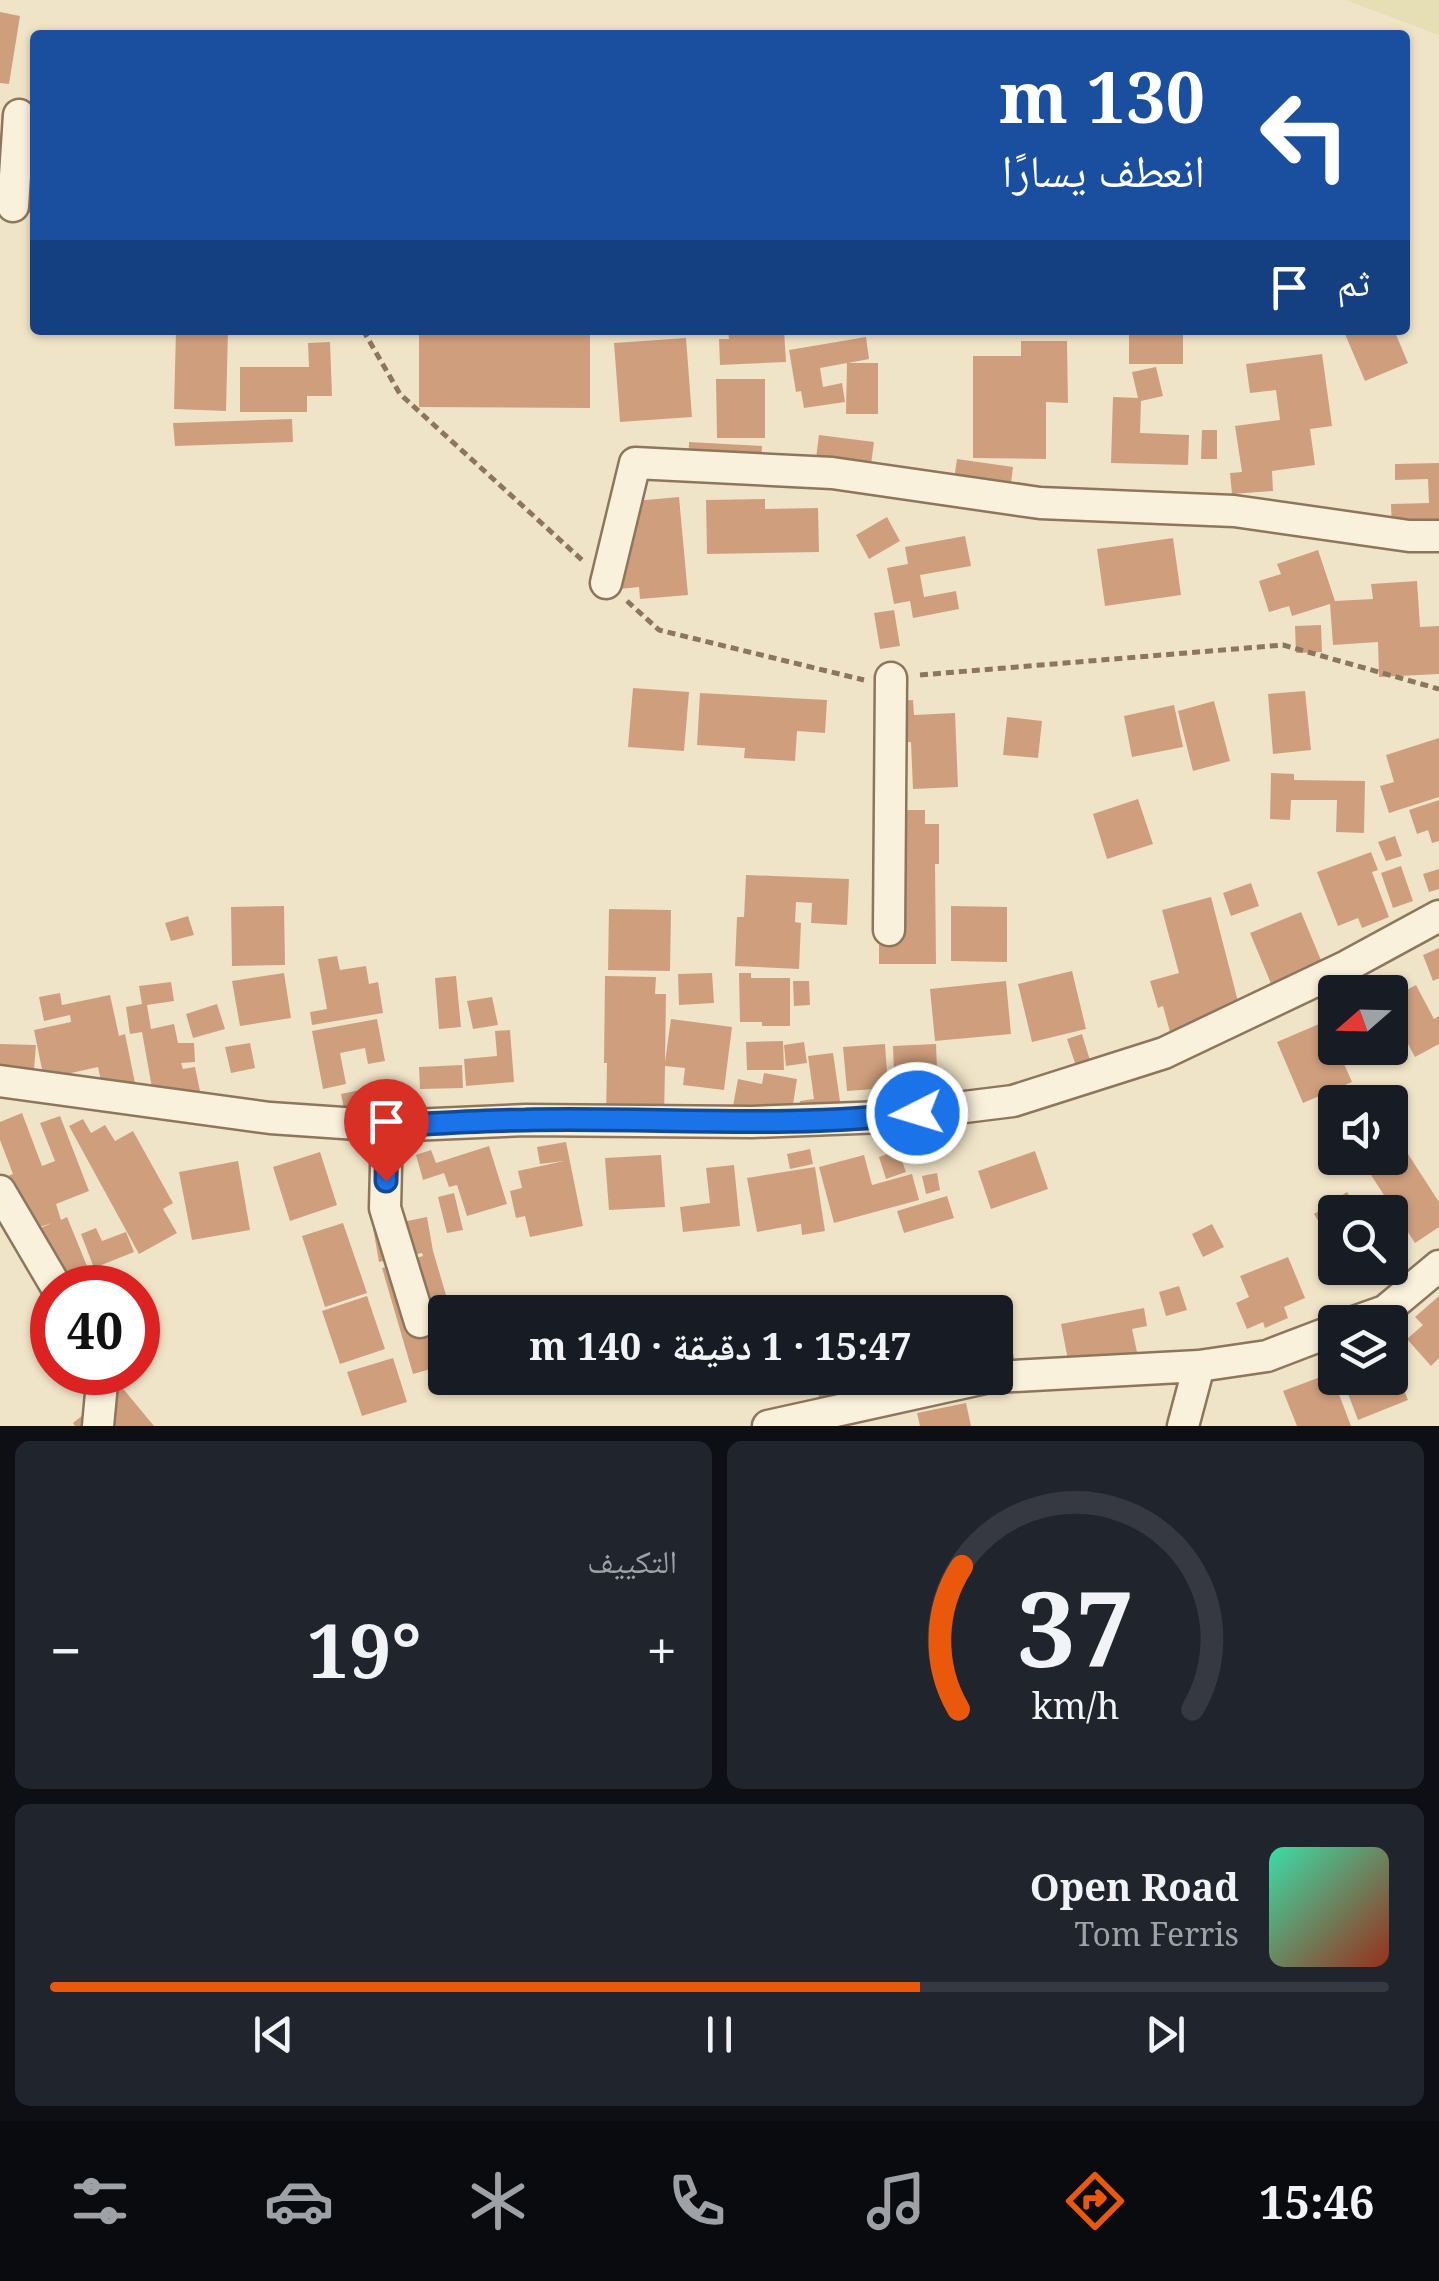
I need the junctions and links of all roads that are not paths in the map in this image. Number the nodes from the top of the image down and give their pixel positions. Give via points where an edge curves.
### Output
1 (19, 115) dead end
2 (13, 206) dead end
3 (1439, 536) edge
4 (606, 582) road end
5 (890, 678) road end
6 (1439, 916) edge
7 (888, 930) dead end
8 (0, 1081) edge
9 (387, 1126) junction
10 (0, 1191) edge
11 (44, 1265) edge
12 (1439, 1266) edge
13 (1392, 1305) edge
14 (420, 1322) dead end
15 (1318, 1336) edge
16 (1199, 1366) junction
17 (1013, 1375) edge
18 (101, 1395) edge
19 (909, 1395) edge
20 (98, 1426) edge
21 (768, 1426) edge
22 (1183, 1426) edge

1 - 2 street
3 - 4 street via 1234,511 1040,503 832,474 635,463
5 - 7 street
6 - 9 street via 1164,1053 1013,1101 884,1117
8 - 9 street via 270,1118
9 - 14 street via 385,1208
10 - 11 street
12 - 13 street
15 - 16 street via 1267,1356
16 - 17 street
16 - 22 street
18 - 20 street
19 - 21 street

